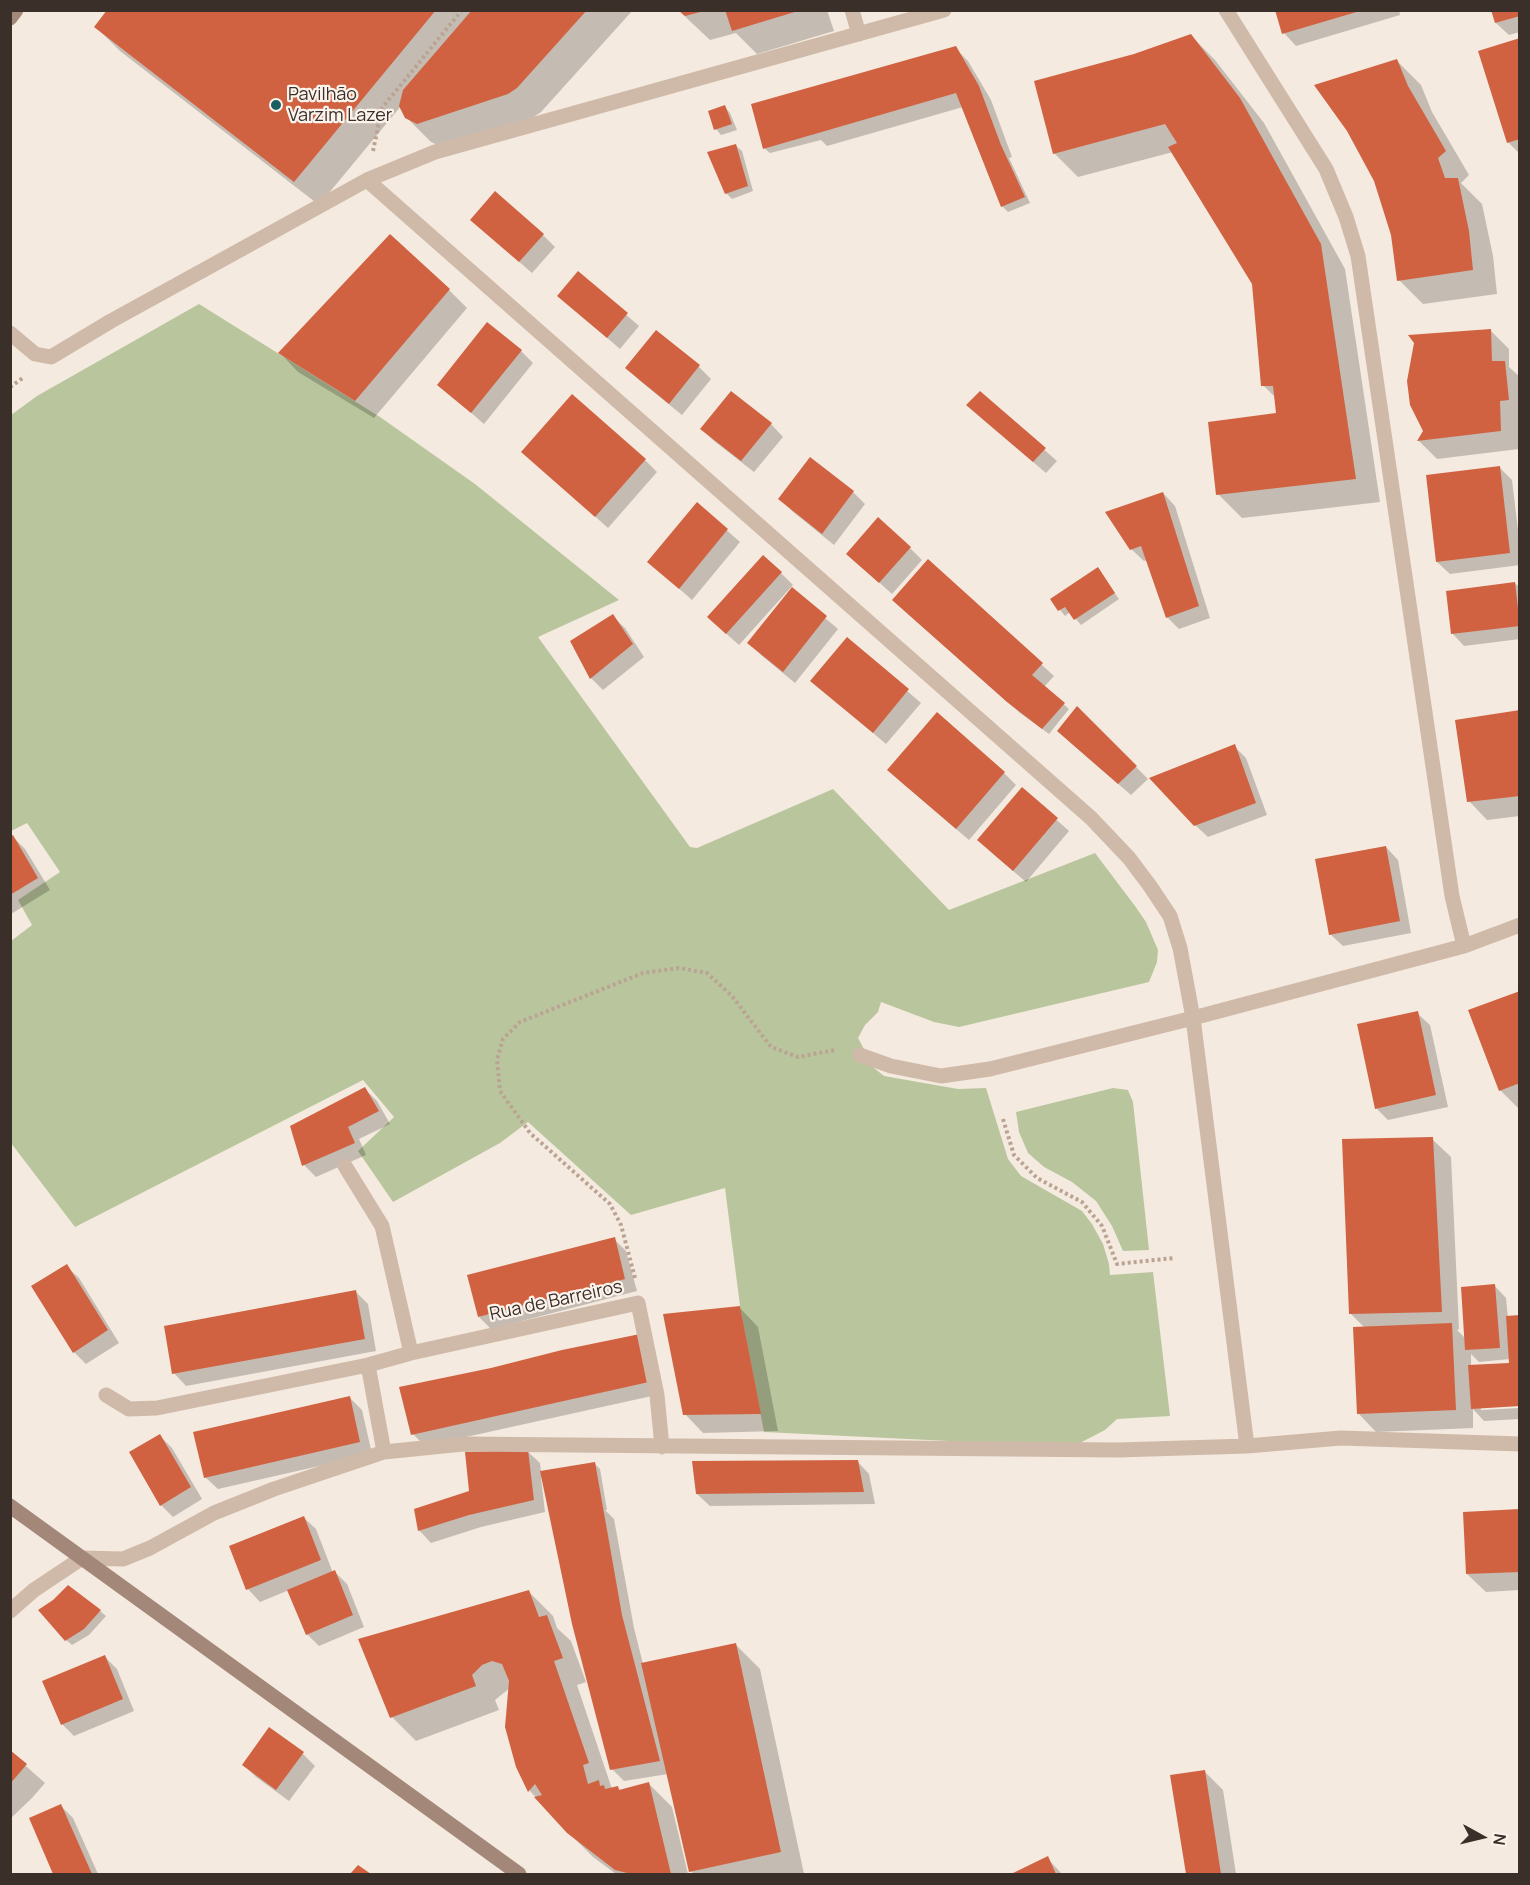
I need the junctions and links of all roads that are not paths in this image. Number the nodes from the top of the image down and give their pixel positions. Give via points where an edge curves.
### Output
1 (16, 10) edge
2 (852, 10) edge
3 (944, 10) edge
4 (1226, 10) edge
5 (10, 18) edge
6 (859, 34) junction
7 (367, 180) junction
8 (10, 333) edge
9 (1520, 925) edge
10 (1464, 946) junction
11 (1193, 1018) junction
12 (860, 1055) dead end
13 (345, 1166) dead end
14 (411, 1353) junction
15 (368, 1365) junction
16 (106, 1395) dead end
17 (1520, 1444) edge
18 (1247, 1446) junction
19 (662, 1447) junction
20 (384, 1452) junction
21 (10, 1506) edge
22 (82, 1558) junction
23 (10, 1611) edge
24 (519, 1875) edge

1 - 5 main road
2 - 6 street
3 - 6 street
4 - 10 street via 1326,169 1358,256 1452,896
6 - 7 street via 435,152
7 - 8 street via 51,357 35,354
7 - 11 street via 1091,818 1129,858 1170,916
9 - 10 street
10 - 11 street
11 - 12 street via 990,1069 941,1076
11 - 18 street
13 - 14 street via 382,1226
14 - 15 street, Rua de Barreiros
14 - 19 street, Rua de Barreiros via 638,1303 657,1395
15 - 16 street, Rua de Barreiros via 157,1408 129,1409
15 - 20 street
17 - 18 street via 1341,1438
18 - 19 street via 1118,1450
19 - 20 street via 463,1444
20 - 22 street via 214,1513 123,1559
21 - 22 main road
22 - 23 street
22 - 24 main road

